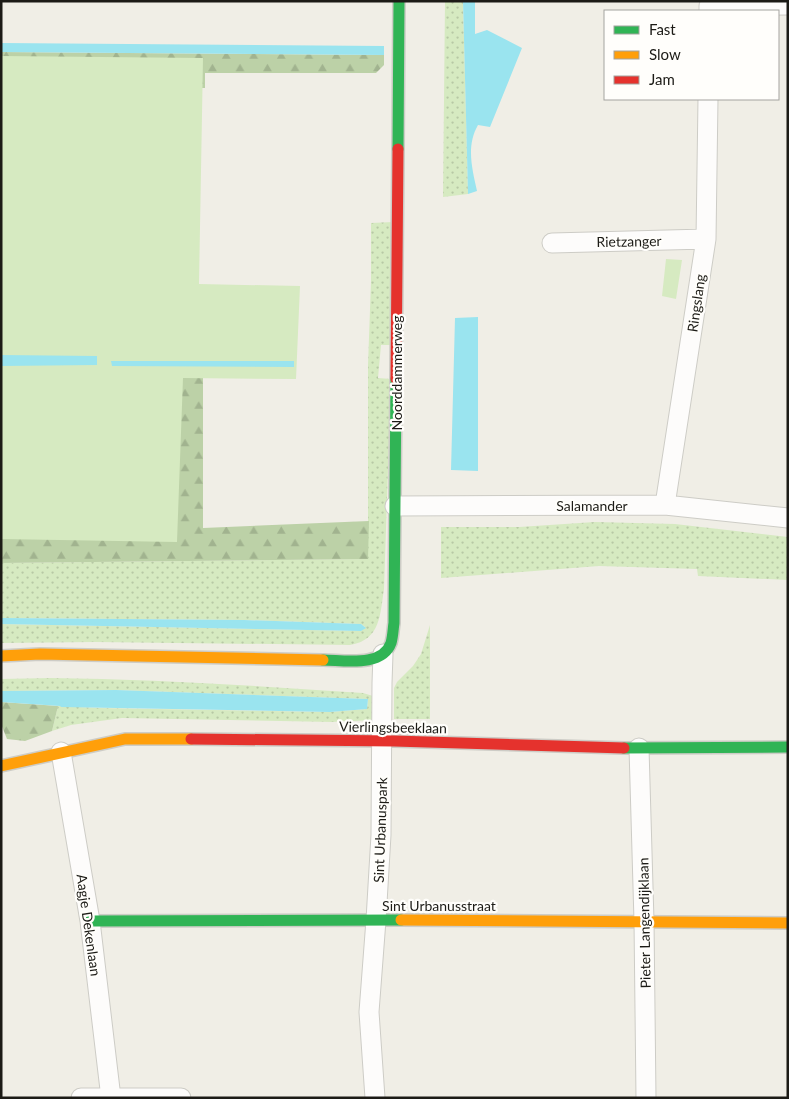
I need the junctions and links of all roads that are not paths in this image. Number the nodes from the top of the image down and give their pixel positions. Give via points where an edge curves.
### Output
1 (398, 1) edge
2 (788, 5) edge
3 (709, 10) edge
4 (708, 100) edge
5 (706, 239) junction
6 (552, 243) dead end
7 (665, 505) junction
8 (395, 506) junction
9 (788, 518) edge
10 (1, 656) edge
11 (376, 658) junction
12 (381, 741) junction
13 (788, 747) edge
14 (639, 748) junction
15 (60, 752) junction
16 (1, 766) edge
17 (376, 920) junction
18 (90, 921) junction
19 (644, 921) junction
20 (788, 923) edge
21 (111, 1097) edge
22 (81, 1098) edge
23 (181, 1098) edge
24 (374, 1098) edge
25 (646, 1098) edge

1 - 8 street, Noorddammerweg
2 - 3 street via 709,6
4 - 5 street, Ringslang
5 - 6 street, Rietzanger
5 - 7 street, Ringslang
7 - 8 street, Salamander
7 - 9 street, Salamander
8 - 11 street, Noorddammerweg via 392,642
10 - 11 street
11 - 12 street, Noorddammerweg
12 - 14 street, Vierlingsbeeklaan
12 - 15 street, Vierlingsbeeklaan via 125,739
12 - 17 street, Sint Urbanuspark via 381,835
13 - 14 street, Vierlingsbeeklaan
14 - 19 street, Pieter Langendijklaan
15 - 16 street, Vierlingsbeeklaan
15 - 18 street, Aagje Dekenlaan
17 - 18 street, Sint Urbanusstraat
17 - 19 street, Sint Urbanusstraat
17 - 24 street, Sint Urbanuspark via 369,1012
18 - 21 street, Aagje Dekenlaan
19 - 20 street, Sint Urbanusstraat
19 - 25 street, Pieter Langendijklaan
21 - 22 street
21 - 23 street

